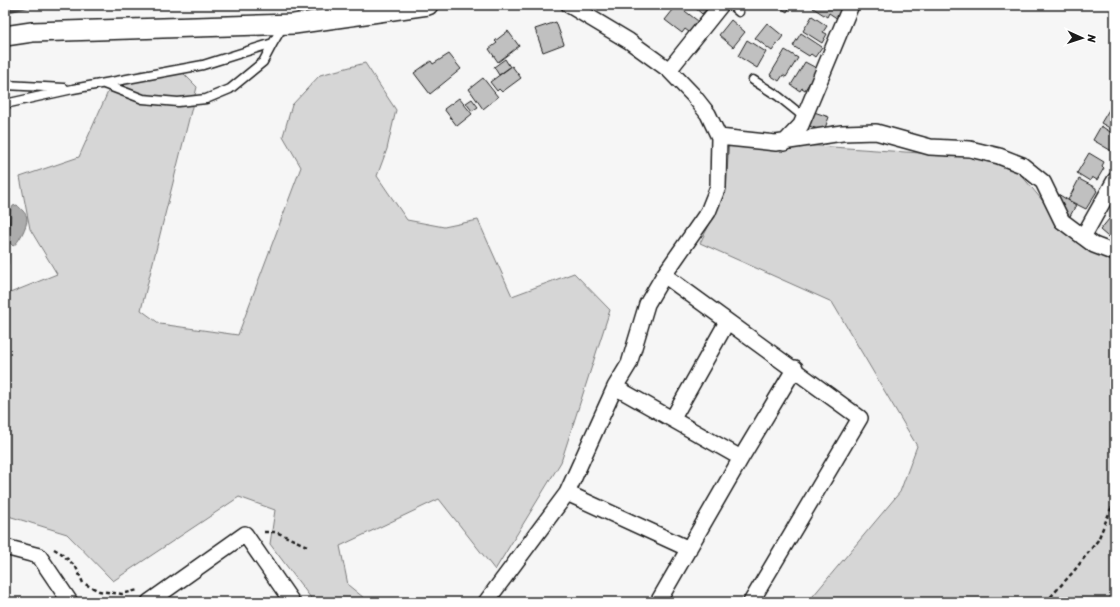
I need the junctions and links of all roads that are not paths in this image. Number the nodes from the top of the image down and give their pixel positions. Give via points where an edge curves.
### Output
1 (428, 5) edge
2 (569, 5) edge
3 (722, 5) edge
4 (731, 5) edge
5 (851, 5) edge
6 (739, 12) dead end
7 (284, 24) junction
8 (5, 36) edge
9 (273, 43) junction
10 (669, 70) junction
11 (753, 80) dead end
12 (104, 84) junction
13 (5, 85) edge
14 (73, 89) junction
15 (5, 104) edge
16 (804, 117) junction
17 (719, 137) junction
18 (784, 143) junction
19 (1115, 180) edge
20 (1110, 200) edge
21 (1083, 237) junction
22 (1115, 253) edge
23 (664, 275) junction
24 (727, 322) junction
25 (795, 368) junction
26 (615, 387) junction
27 (673, 418) junction
28 (741, 458) junction
29 (567, 492) junction
30 (5, 547) edge
31 (689, 549) junction
32 (490, 601) edge
33 (70, 602) edge
34 (149, 602) edge
35 (292, 602) edge
36 (658, 602) edge
37 (751, 602) edge

1 - 7 street
2 - 10 street via 629,41
3 - 10 street
4 - 6 lane
5 - 16 street
7 - 8 street via 32,32
7 - 9 lane
9 - 12 lane via 203,65
9 - 12 lane via 263,62 230,89 206,99 178,102 143,99
10 - 17 street via 708,114
11 - 16 lane
12 - 14 lane
13 - 14 lane
14 - 15 lane
16 - 18 street
17 - 18 street
17 - 23 street via 718,187 711,206
18 - 21 street via 842,133 876,132 930,147 970,150 999,156 1022,165 1043,182 1062,221
19 - 20 street
20 - 21 street
21 - 22 street via 1094,245
23 - 24 street
23 - 26 street via 647,304 629,364
24 - 25 street
24 - 27 street
25 - 28 street
25 - 37 street via 860,418
26 - 27 street
26 - 29 street
27 - 28 street
28 - 31 street
29 - 31 street
29 - 32 street
30 - 33 street via 38,556
31 - 36 street
34 - 35 street via 245,534

